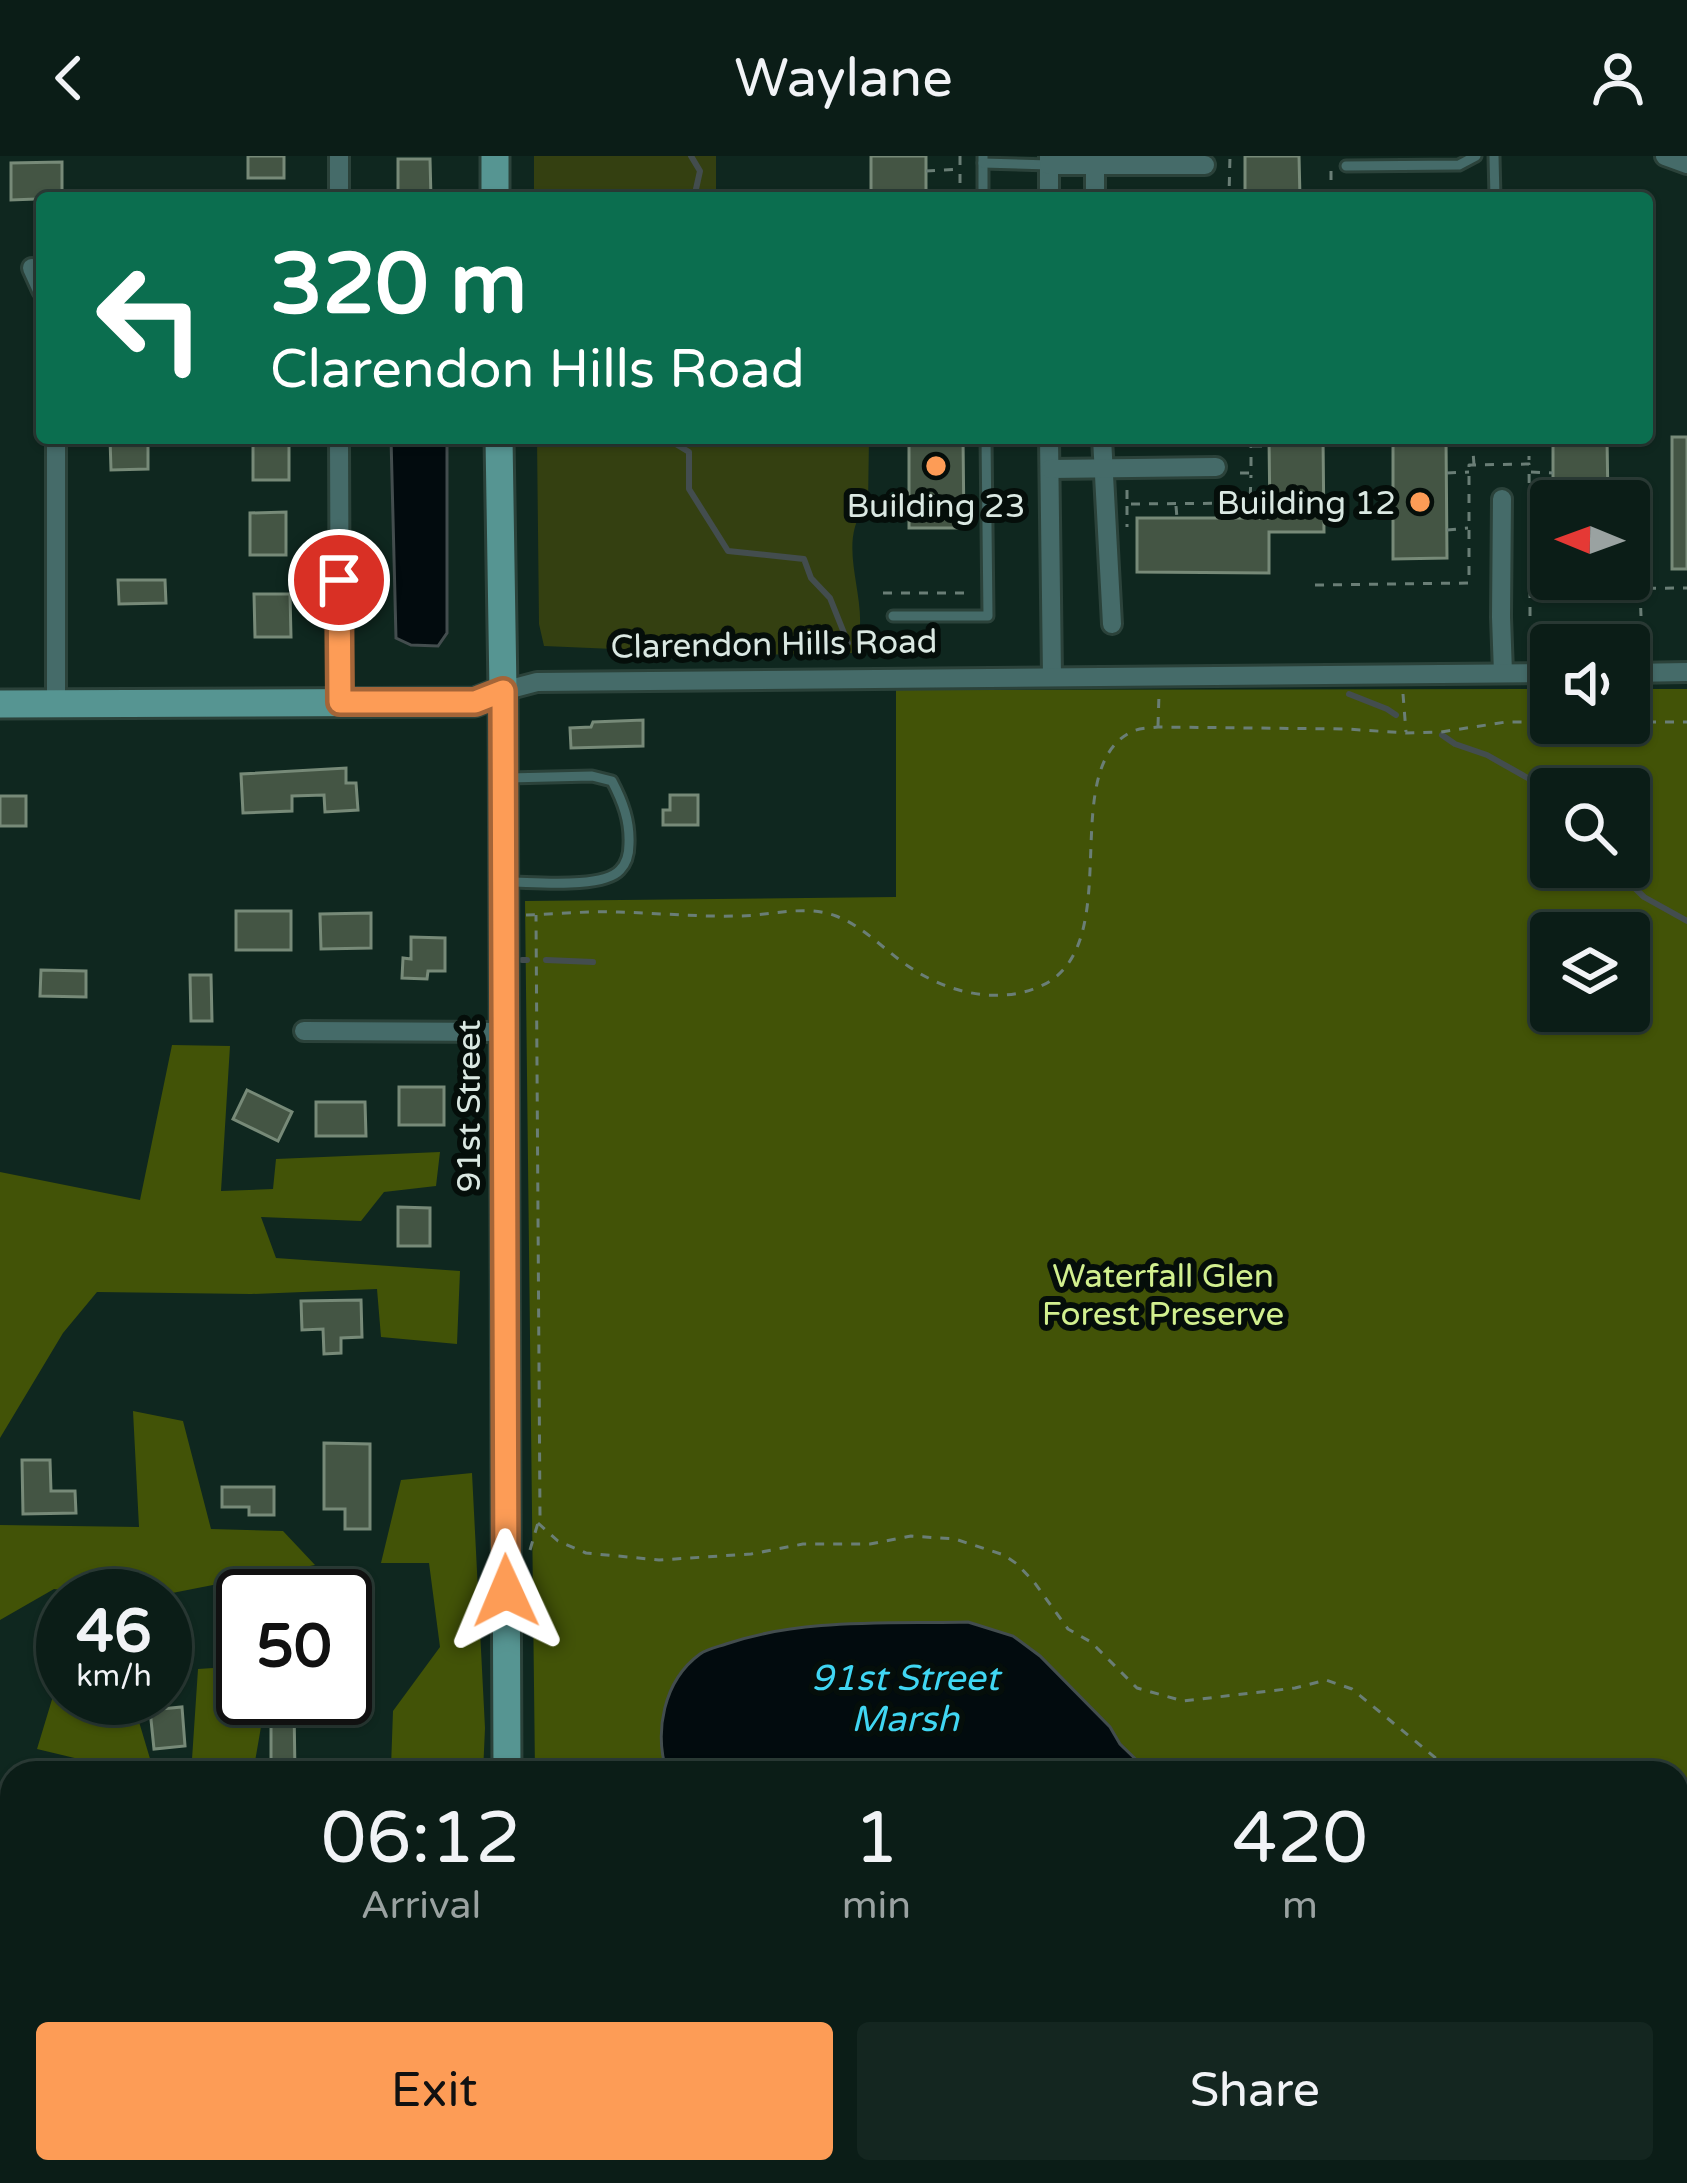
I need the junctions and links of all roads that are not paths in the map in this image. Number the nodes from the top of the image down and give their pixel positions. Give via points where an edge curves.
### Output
1 (339, 156) edge
2 (494, 156) edge
3 (1476, 156) edge
4 (1494, 156) edge
5 (1666, 156) edge
6 (983, 160) edge
7 (1049, 160) edge
8 (1084, 162) edge
9 (1687, 164) edge
10 (1205, 165) dead end
11 (1346, 166) dead end
12 (339, 192) edge
13 (495, 192) edge
14 (983, 192) edge
15 (1049, 192) edge
16 (1100, 192) edge
17 (1496, 192) edge
18 (32, 268) dead end
19 (36, 277) edge
20 (56, 444) edge
21 (339, 444) edge
22 (499, 444) edge
23 (986, 444) edge
24 (1049, 444) edge
25 (1102, 444) edge
26 (1216, 467) dead end
27 (1050, 469) junction
28 (1103, 469) junction
29 (1502, 500) dead end
30 (893, 616) dead end
31 (1112, 624) dead end
32 (1687, 672) edge
33 (1503, 673) junction
34 (1530, 673) edge
35 (1650, 673) edge
36 (1052, 676) junction
37 (503, 691) junction
38 (340, 702) junction
39 (0, 704) edge
40 (56, 704) junction
41 (503, 778) junction
42 (504, 881) junction
43 (304, 1031) dead end
44 (504, 1032) junction
45 (507, 1761) edge

1 - 12 street
2 - 13 main road
3 - 11 lane via 1459,165
4 - 17 lane
5 - 9 street
6 - 7 lane
6 - 14 lane
7 - 8 street
7 - 15 street
8 - 10 street
8 - 16 street
18 - 19 street
20 - 40 street
21 - 38 street
22 - 37 main road, 91st Street
23 - 30 lane via 988,616
24 - 27 street
25 - 28 street
26 - 28 street
27 - 28 street
27 - 36 street
28 - 31 street
29 - 33 street
32 - 35 street
33 - 34 street, Clarendon Hills Road
33 - 36 street, Clarendon Hills Road
36 - 37 street, Clarendon Hills Road via 537,682
37 - 38 main road, Clarendon Hills Road via 475,702
37 - 41 main road, 91st Street
38 - 40 main road, Clarendon Hills Road
39 - 40 main road, Clarendon Hills Road
41 - 42 main road, 91st Street
41 - 42 lane via 612,781 629,827 628,854 610,877
42 - 44 main road, 91st Street
43 - 44 street
44 - 45 main road, 91st Street

